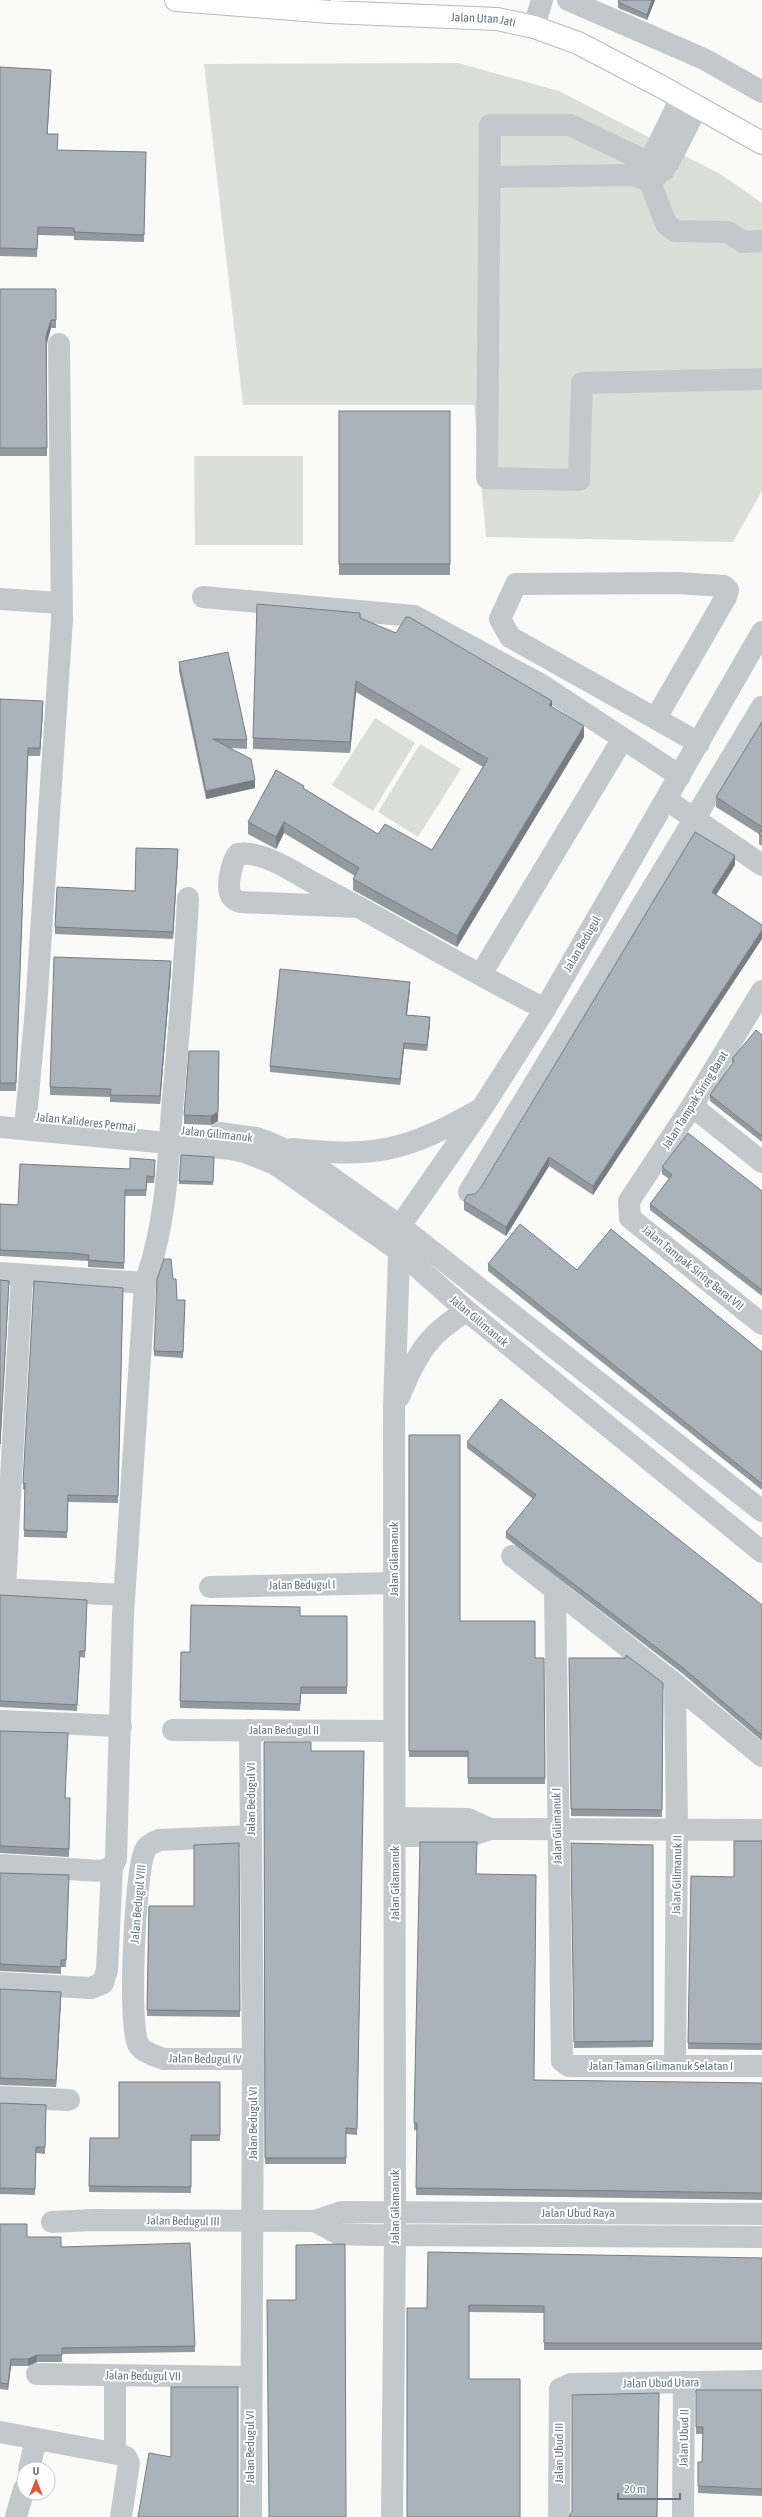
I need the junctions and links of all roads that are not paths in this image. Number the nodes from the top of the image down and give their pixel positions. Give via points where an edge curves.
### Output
1 (176, 0) edge
2 (542, 0) edge
3 (568, 0) edge
4 (330, 6) edge
5 (534, 27) junction
6 (762, 92) edge
7 (689, 102) junction
8 (762, 144) edge
9 (655, 171) junction
10 (491, 178) junction
11 (762, 240) edge
12 (60, 344) dead end
13 (762, 378) edge
14 (203, 597) dead end
15 (0, 599) edge
16 (60, 603) junction
17 (762, 632) edge
18 (762, 707) edge
19 (656, 718) junction
20 (622, 740) junction
21 (699, 743) junction
22 (680, 776) junction
23 (667, 800) junction
24 (694, 819) junction
25 (762, 864) edge
26 (188, 898) dead end
27 (359, 907) junction
28 (481, 974) junction
29 (760, 1000) edge
30 (544, 1009) junction
31 (692, 1106) junction
32 (482, 1108) junction
33 (0, 1114) edge
34 (26, 1122) junction
35 (0, 1127) edge
36 (172, 1136) junction
37 (232, 1142) junction
38 (280, 1147) junction
39 (762, 1162) edge
40 (469, 1192) dead end
41 (628, 1209) joint
42 (400, 1226) junction
43 (398, 1250) junction
44 (0, 1273) edge
45 (22, 1275) junction
46 (145, 1283) junction
47 (467, 1311) junction
48 (762, 1324) edge
49 (394, 1408) junction
50 (762, 1511) edge
51 (761, 1548) edge
52 (512, 1556) dead end
53 (394, 1584) junction
54 (210, 1587) dead end
55 (2, 1589) edge
56 (555, 1590) junction
57 (124, 1595) junction
58 (674, 1684) junction
59 (0, 1721) edge
60 (120, 1726) junction
61 (173, 1730) dead end
62 (250, 1730) junction
63 (394, 1731) junction
64 (762, 1756) edge
65 (395, 1827) junction
66 (557, 1829) junction
67 (762, 1830) edge
68 (677, 1831) junction
69 (250, 1836) junction
70 (0, 1865) edge
71 (112, 1867) junction
72 (0, 1983) edge
73 (134, 1995) joint
74 (253, 2060) junction
75 (562, 2061) joint
76 (675, 2066) junction
77 (762, 2066) edge
78 (0, 2097) edge
79 (70, 2100) dead end
80 (395, 2212) junction
81 (762, 2214) edge
82 (315, 2221) junction
83 (52, 2222) dead end
84 (252, 2222) junction
85 (395, 2236) junction
86 (762, 2237) edge
87 (37, 2374) dead end
88 (115, 2375) junction
89 (250, 2377) junction
90 (762, 2381) edge
91 (684, 2382) junction
92 (560, 2389) joint
93 (0, 2432) edge
94 (36, 2440) junction
95 (115, 2442) dead end
96 (31, 2461) edge
97 (21, 2501) edge
98 (16, 2517) edge
99 (122, 2517) edge
100 (250, 2517) edge
101 (392, 2517) edge
102 (559, 2517) edge
103 (683, 2517) edge

1 - 4 main road, Jalan Utan Jati
2 - 5 street
3 - 6 street via 704,59
4 - 5 main road, Jalan Utan Jati via 489,18
5 - 7 main road, Jalan Utan Jati via 578,44
7 - 8 main road, Jalan Utan Jati
7 - 9 street
9 - 10 street via 634,175
9 - 10 street via 570,125 490,125
9 - 11 street via 666,224 674,230 728,232 743,242
10 - 13 street via 487,478 579,480 582,383
12 - 16 street
14 - 20 street via 414,616 540,684
15 - 16 street
16 - 34 street via 62,620 45,884
17 - 21 street, Jalan Bedugul
18 - 24 street
19 - 19 street via 510,637 500,619 516,584 677,583 724,586 728,590 726,597
19 - 21 street
20 - 22 street
20 - 28 street
21 - 22 street, Jalan Bedugul
22 - 23 street, Jalan Bedugul
23 - 24 street
23 - 30 street, Jalan Bedugul
24 - 25 street
24 - 40 street
26 - 36 street via 183,1003
27 - 27 street via 267,860 247,853 238,854 232,861 229,891 232,898 240,902
27 - 28 street
28 - 30 street
29 - 31 street, Jalan Tampak Siring Barat
30 - 32 street, Jalan Bedugul
31 - 39 street
31 - 41 street, Jalan Tampak Siring Barat via 629,1202
32 - 38 street via 426,1138 387,1150 347,1154
32 - 42 street, Jalan Bedugul
33 - 34 street, Jalan Kalideres Permai
34 - 35 street, Jalan Kalideres Permai
34 - 36 street, Jalan Kalideres Permai
36 - 37 street, Jalan Gilimanuk
36 - 46 street via 156,1254
37 - 38 street, Jalan Gilimanuk via 256,1138
37 - 43 street, Jalan Gilimanuk via 245,1152 275,1164
38 - 42 street, Jalan Gilimanuk via 318,1168
41 - 48 street, Jalan Tampak Siring Barat VII via 630,1218
42 - 43 street
42 - 50 street, Jalan Gilimanuk
43 - 47 street, Jalan Gilimanuk
43 - 49 street, Jalan Gilamanuk
44 - 45 street
45 - 46 street
45 - 55 street
46 - 57 street
47 - 49 street via 444,1324 428,1341 412,1367
47 - 51 street, Jalan Gilimanuk
49 - 53 street, Jalan Gilamanuk
52 - 56 street
53 - 54 street, Jalan Bedugul I
53 - 63 street, Jalan Gilamanuk
55 - 57 street
56 - 58 street
56 - 66 street, Jalan Gilimanuk I
57 - 60 street
58 - 64 street
58 - 68 street, Jalan Gilimanuk II
59 - 60 street
60 - 71 street via 116,1859
61 - 62 street, Jalan Bedugul II
62 - 63 street, Jalan Bedugul II
62 - 69 street, Jalan Bedugul VI
63 - 65 street, Jalan Gilamanuk
65 - 66 street via 468,1819 490,1829
65 - 80 street, Jalan Gilamanuk
66 - 68 street
66 - 75 street, Jalan Gilimanuk I
67 - 68 street
68 - 76 street, Jalan Gilimanuk II
69 - 73 street, Jalan Bedugul VIII via 160,1840 149,1845 144,1853 137,1892
69 - 74 street, Jalan Bedugul VI
70 - 71 street via 102,1871
71 - 72 street via 107,1970 103,1983 90,1988
73 - 74 street, Jalan Bedugul IV via 138,2045 151,2055 164,2059
74 - 84 street, Jalan Bedugul VI
75 - 76 street, Jalan Taman Gilimanuk Selatan I via 569,2066
76 - 77 street, Jalan Taman Gilimanuk Selatan I
78 - 79 street
80 - 81 street, Jalan Ubud Raya
80 - 82 street, Jalan Bedugul III via 342,2212
80 - 85 street, Jalan Gilamanuk
82 - 84 street, Jalan Bedugul III
82 - 85 street, Jalan Bedugul III via 339,2234
83 - 84 street, Jalan Bedugul III
84 - 89 street, Jalan Bedugul VI
85 - 86 street, Jalan Ubud Raya
85 - 101 street, Jalan Gilamanuk
87 - 88 street, Jalan Bedugul VII
88 - 89 street, Jalan Bedugul VII
88 - 95 street
89 - 100 street, Jalan Bedugul VI
90 - 91 street, Jalan Ubud Utara
91 - 92 street, Jalan Ubud Utara via 571,2384
91 - 103 street, Jalan Ubud II
92 - 102 street, Jalan Ubud III
93 - 94 street
94 - 96 street
94 - 99 street via 126,2457 130,2463
97 - 98 street

